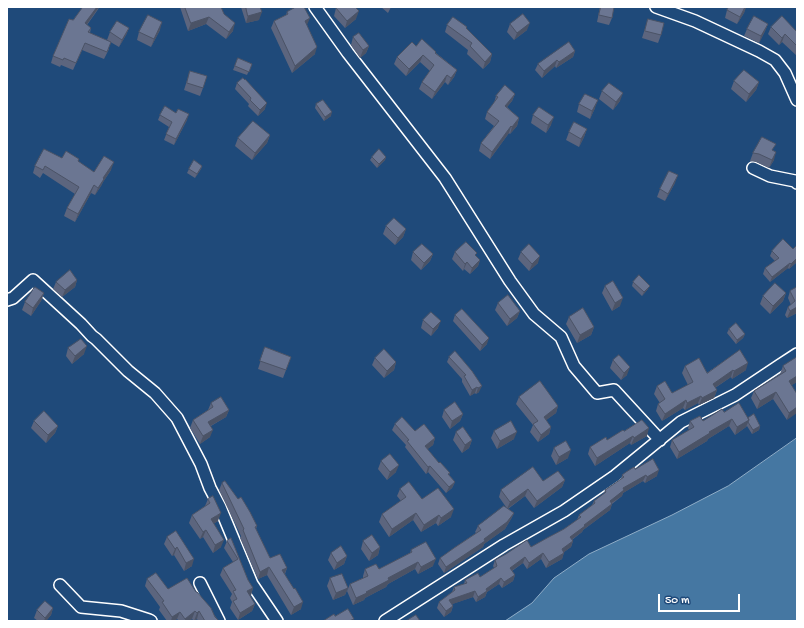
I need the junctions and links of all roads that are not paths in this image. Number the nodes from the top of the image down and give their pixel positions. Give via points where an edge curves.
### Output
1 (315, 7) edge
2 (656, 7) edge
3 (797, 100) edge
4 (753, 168) dead end
5 (797, 182) edge
6 (7, 300) edge
7 (797, 354) edge
8 (660, 440) junction
9 (200, 583) dead end
10 (60, 585) dead end
11 (151, 621) edge
12 (219, 621) edge
13 (276, 621) edge
14 (385, 621) edge

1 - 8 street via 445,178 510,281 534,314 561,337 574,366 597,393 614,390
2 - 3 street via 695,21 775,60 785,73
4 - 5 street via 770,176
6 - 13 street via 13,298 33,280 128,371 155,393 174,414 201,464 252,584
7 - 8 street via 735,395 681,422
8 - 14 street via 616,476 564,511 504,545
9 - 12 street
10 - 11 street via 81,607 122,611

